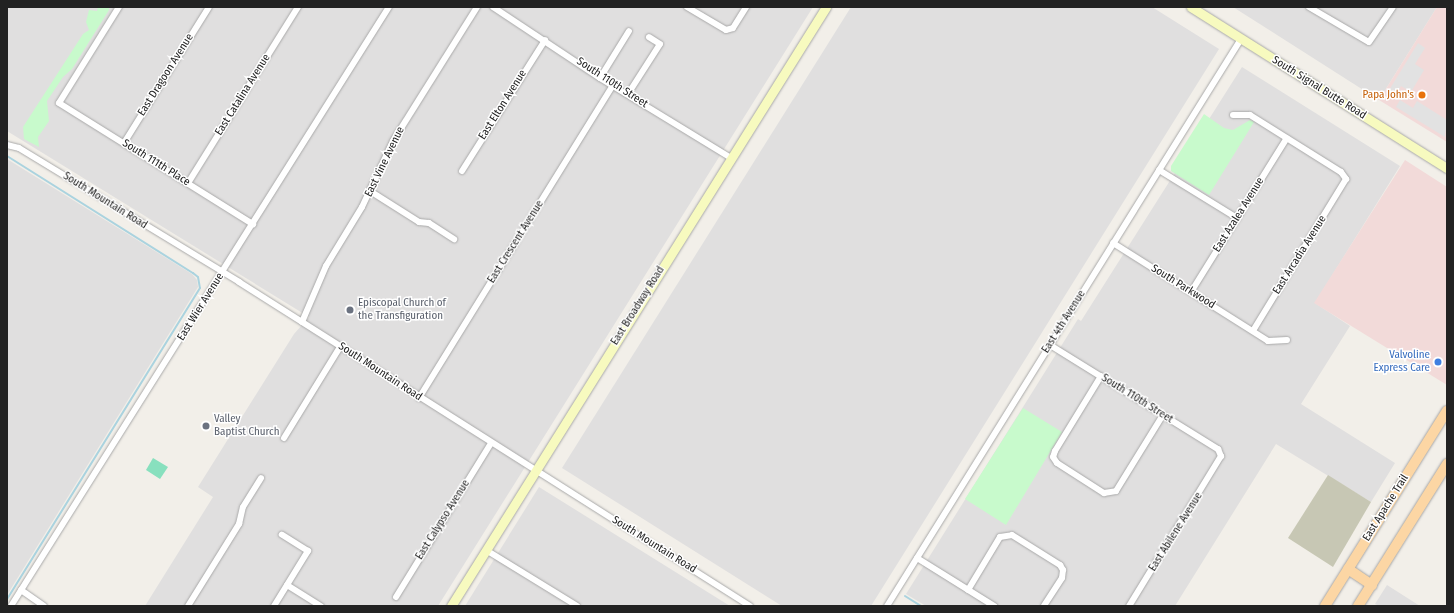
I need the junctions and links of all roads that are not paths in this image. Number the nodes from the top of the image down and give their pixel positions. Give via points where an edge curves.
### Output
1 (119, 7) edge
2 (209, 7) edge
3 (298, 7) edge
4 (389, 7) edge
5 (477, 7) edge
6 (493, 7) edge
7 (687, 7) edge
8 (746, 7) edge
9 (826, 7) edge
10 (1190, 7) edge
11 (1309, 7) edge
12 (1393, 7) edge
13 (629, 31) dead end
14 (649, 37) dead end
15 (1241, 39) junction
16 (545, 40) junction
17 (600, 78) junction
18 (613, 85) junction
19 (628, 94) junction
20 (1233, 115) dead end
21 (1287, 138) junction
22 (124, 143) junction
23 (7, 145) edge
24 (731, 158) junction
25 (1447, 168) edge
26 (1159, 170) junction
27 (462, 171) dead end
28 (188, 183) junction
29 (370, 191) junction
30 (1237, 218) junction
31 (253, 224) junction
32 (454, 239) dead end
33 (1113, 243) junction
34 (222, 274) junction
35 (1191, 292) junction
36 (302, 322) junction
37 (1252, 331) junction
38 (1287, 340) dead end
39 (1050, 345) junction
40 (340, 347) junction
41 (1101, 376) junction
42 (419, 398) junction
43 (1447, 411) edge
44 (1163, 415) junction
45 (284, 438) dead end
46 (491, 443) junction
47 (1221, 456) joint
48 (1447, 464) edge
49 (535, 471) junction
50 (261, 478) dead end
51 (282, 535) dead end
52 (486, 550) junction
53 (917, 558) junction
54 (1348, 569) junction
55 (287, 585) junction
56 (1372, 585) junction
57 (21, 590) junction
58 (968, 590) junction
59 (396, 597) dead end
60 (11, 606) edge
61 (44, 606) edge
62 (188, 606) edge
63 (274, 606) edge
64 (321, 606) edge
65 (451, 606) edge
66 (576, 606) edge
67 (750, 606) edge
68 (887, 606) edge
69 (994, 606) edge
70 (1044, 606) edge
71 (1129, 606) edge
72 (1325, 606) edge
73 (1358, 606) edge

1 - 22 street, South 111th Place via 59,102
2 - 22 street, East Dragoon Avenue
3 - 28 street, East Catalina Avenue
4 - 31 street, East Wier Avenue
5 - 29 street, East Vine Avenue via 393,141
6 - 16 street, South 110th Street
7 - 8 street via 722,29 730,30
9 - 24 main road, East Broadway Road
10 - 15 main road, South Signal Butte Road
11 - 12 street via 1369,42
13 - 17 street
14 - 19 street via 660,44
15 - 25 main road, South Signal Butte Road
15 - 26 street, East 4th Avenue
16 - 17 street, South 110th Street
16 - 27 street, East Elton Avenue
17 - 18 street, South 110th Street
18 - 19 street, South 110th Street
18 - 42 street, East Crescent Avenue
19 - 24 street, South 110th Street
20 - 21 street via 1250,115
21 - 30 street, East Azalea Avenue
21 - 37 street, East Arcadia Avenue via 1341,172 1346,179
22 - 28 street, South 111th Place
23 - 34 street, South Mountain Road via 19,148
24 - 49 main road, East Broadway Road
26 - 30 street
26 - 33 street, East 4th Avenue
28 - 31 street, South 111th Place
29 - 32 street via 419,222 429,223
29 - 36 street, East Vine Avenue via 326,266
30 - 35 street, East Azalea Avenue
31 - 34 street, East Wier Avenue
33 - 35 street, South Parkwood
33 - 39 street, East 4th Avenue
34 - 36 street, South Mountain Road
34 - 57 street, East Wier Avenue
35 - 37 street, South Parkwood
36 - 40 street, South Mountain Road
37 - 38 street, South Parkwood via 1268,340
39 - 41 street, South 110th Street
39 - 53 street, East 4th Avenue
40 - 42 street, South Mountain Road
40 - 45 street
41 - 44 street, South 110th Street
41 - 44 street via 1055,451 1054,457 1057,463 1104,493 1116,491
42 - 46 street, South Mountain Road
43 - 54 main road, East Apache Trail
44 - 47 street, South 110th Street via 1218,449
46 - 49 street, South Mountain Road
46 - 59 street, East Calypso Avenue
47 - 71 street, East Abilene Avenue
48 - 56 main road
49 - 52 main road, East Broadway Road
49 - 67 street, South Mountain Road
50 - 62 street via 243,508 239,524
51 - 55 street via 308,551
52 - 65 main road, East Broadway Road
52 - 66 street
53 - 58 street
53 - 68 street, East 4th Avenue
54 - 56 main road
54 - 72 main road, East Apache Trail
55 - 63 street
55 - 64 street
56 - 73 main road
57 - 60 street, East Wier Avenue
57 - 61 street
58 - 69 street
58 - 70 street via 1000,537 1012,535 1060,565 1063,570 1062,578

